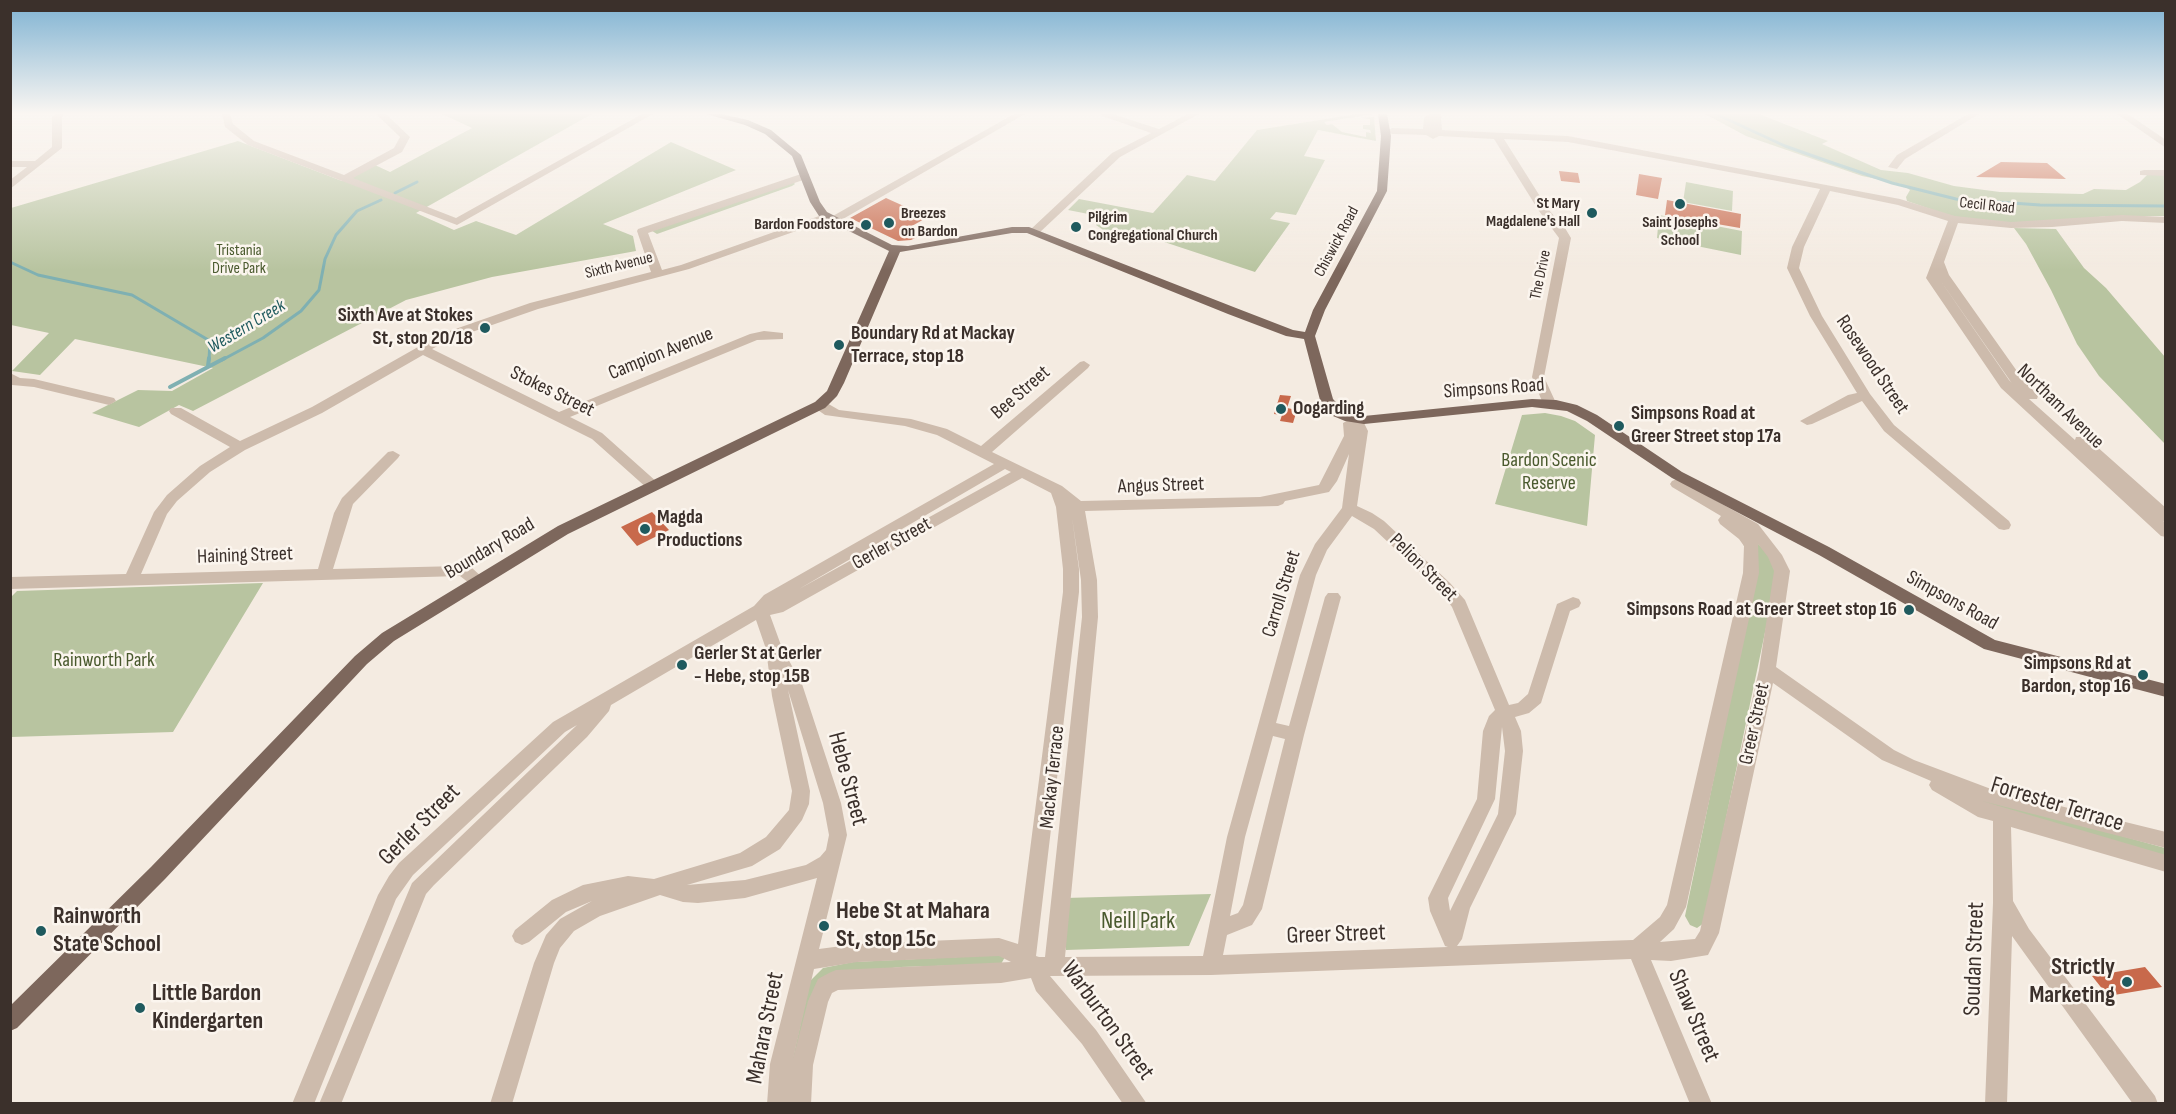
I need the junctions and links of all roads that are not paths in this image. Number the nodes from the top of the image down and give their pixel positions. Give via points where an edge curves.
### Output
1 (35, 166) edge
2 (311, 166) edge
3 (368, 166) edge
4 (557, 166) edge
5 (801, 166) edge
6 (925, 166) edge
7 (1104, 166) edge
8 (1385, 166) edge
9 (1515, 166) edge
10 (1726, 166) edge
11 (2144, 173) dead end
12 (2166, 173) edge
13 (344, 179) junction
14 (806, 179) junction
15 (10, 186) edge
16 (1826, 188) junction
17 (829, 219) junction
18 (1954, 219) junction
19 (2166, 220) edge
20 (1034, 232) junction
21 (896, 249) junction
22 (1939, 264) junction
23 (658, 274) junction
24 (779, 336) dead end
25 (1309, 336) junction
26 (422, 349) junction
27 (1084, 365) dead end
28 (12, 384) edge
29 (1865, 396) junction
30 (109, 401) dead end
31 (1549, 403) junction
32 (820, 405) junction
33 (176, 411) dead end
34 (558, 417) junction
35 (1356, 420) junction
36 (1808, 421) dead end
37 (1353, 441) junction
38 (240, 447) junction
39 (983, 452) junction
40 (393, 455) dead end
41 (1005, 463) junction
42 (1022, 472) junction
43 (1677, 479) junction
44 (653, 486) junction
45 (1057, 489) junction
46 (1278, 501) dead end
47 (1245, 503) junction
48 (1077, 506) junction
49 (1349, 509) junction
50 (2166, 517) edge
51 (2004, 525) dead end
52 (2166, 532) edge
53 (324, 574) junction
54 (131, 580) junction
55 (477, 582) junction
56 (10, 583) edge
57 (1071, 592) junction
58 (1090, 592) junction
59 (1333, 597) dead end
60 (1574, 603) dead end
61 (760, 610) junction
62 (774, 649) junction
63 (1767, 670) junction
64 (2166, 691) edge
65 (609, 699) junction
66 (1503, 712) junction
67 (1267, 728) junction
68 (1295, 735) junction
69 (1908, 765) junction
70 (2002, 817) junction
71 (2166, 840) edge
72 (831, 860) junction
73 (2166, 864) edge
74 (659, 887) junction
75 (2003, 903) junction
76 (1219, 927) junction
77 (522, 936) dead end
78 (1452, 936) junction
79 (1637, 949) junction
80 (1457, 956) junction
81 (805, 963) junction
82 (1039, 965) junction
83 (1211, 965) junction
84 (10, 1022) edge
85 (303, 1104) edge
86 (330, 1104) edge
87 (501, 1104) edge
88 (778, 1104) edge
89 (800, 1104) edge
90 (1136, 1104) edge
91 (1701, 1104) edge
92 (1996, 1104) edge
93 (2147, 1104) edge

1 - 15 street
2 - 13 street
3 - 13 street
4 - 13 street via 458,222
5 - 14 main road
6 - 17 street, Sixth Avenue
7 - 20 street
8 - 25 main road, Chiswick Road via 1382,191
9 - 31 street, The Drive via 1565,238 1538,377
10 - 16 street, Cecil Road
11 - 12 street
14 - 17 main road via 818,207
14 - 23 street via 643,235
16 - 18 street, Cecil Road via 1900,202
16 - 29 street, Rosewood Street via 1798,247 1793,268 1816,316
17 - 21 main road
17 - 23 street, Sixth Avenue
18 - 19 street, Cecil Road via 2011,225 2122,218
18 - 22 street, Northam Avenue
20 - 21 main road via 1012,230
20 - 25 main road via 1232,312
21 - 32 main road, Boundary Road via 838,383
22 - 50 street, Northam Avenue via 2021,385
22 - 52 street, Northam Avenue via 1932,278 2006,385
23 - 26 street, Sixth Avenue via 517,311 451,334
24 - 34 street, Campion Avenue via 754,337
25 - 35 main road via 1328,402 1338,413
26 - 34 street, Stokes Street
26 - 38 street, Sixth Avenue via 317,410
27 - 39 street, Bee Street
28 - 30 street via 34,383
29 - 36 street
29 - 51 street, Rosewood Street via 1889,428
31 - 35 main road, Simpsons Road
31 - 43 main road, Simpsons Road via 1583,413
32 - 39 street via 839,414 927,427
32 - 44 main road, Boundary Road
33 - 38 street
34 - 44 street, Stokes Street via 602,439
35 - 37 street, Carroll Street via 1361,431
37 - 47 street, Angus Street via 1324,489
37 - 49 street, Carroll Street
38 - 54 street, Sixth Avenue via 205,469 165,505
39 - 41 street
40 - 53 street via 347,501
41 - 42 street
41 - 61 street, Gerler Street via 769,599
42 - 45 street
42 - 61 street, Gerler Street via 777,608
43 - 63 street, Greer Street via 1748,524 1779,562 1782,582
43 - 64 main road, Simpsons Road via 1807,542 1990,645
43 - 79 street, Greer Street via 1744,535 1752,551 1751,573 1676,908 1667,923
44 - 55 main road, Boundary Road via 563,530
45 - 48 street
45 - 57 street, Mackay Terrace via 1063,507
46 - 47 street, Angus Street
47 - 48 street, Angus Street
48 - 58 street, Mackay Terrace
49 - 66 street, Pelion Street via 1379,525 1459,604
49 - 67 street, Carroll Street via 1313,561
53 - 54 street, Haining Street
53 - 55 street, Haining Street via 460,571
54 - 56 street, Haining Street
55 - 84 main road, Boundary Road via 388,637 361,660
57 - 58 street
57 - 82 street, Mackay Terrace
58 - 82 street, Mackay Terrace via 1088,640
59 - 68 street
60 - 66 street via 1563,608 1535,698 1523,708
61 - 62 street, Hebe Street
61 - 65 street, Gerler Street
62 - 72 street, Hebe Street via 794,684 835,811 838,843
62 - 74 street, Hebe Street via 780,696 801,787 799,808 782,834 758,854
63 - 69 street, Forrester Terrace
63 - 79 street, Greer Street via 1708,938 1698,950
65 - 85 street, Gerler Street via 559,726 396,882
65 - 86 street, Gerler Street via 581,732 419,889
66 - 78 street, Pelion Street via 1514,743 1508,808 1461,907
66 - 78 street via 1492,731 1486,799 1438,898
67 - 68 street
67 - 76 street, Carroll Street via 1236,837
68 - 76 street via 1252,909 1245,919
69 - 70 street, Forrester Terrace via 1975,807
69 - 71 street, Forrester Terrace via 1989,796
70 - 73 street, Forrester Terrace
70 - 75 street, Soudan Street
72 - 74 street, Hebe Street via 791,878 723,892 683,893
72 - 81 street, Mahara Street
74 - 77 street, Hebe Street via 628,885 583,894 559,906
74 - 87 street, Hebe Street via 587,911 557,937 544,963
75 - 92 street, Soudan Street
75 - 93 street via 2022,935
76 - 83 street, Carroll Street
78 - 80 street
79 - 80 street, Greer Street
79 - 91 street, Shaw Street
80 - 83 street, Greer Street
81 - 82 street, Mahara Street via 858,953 999,947
81 - 88 street, Mahara Street via 781,1064
82 - 83 street, Greer Street
82 - 89 street, Mahara Street via 1001,973 830,982 820,996 802,1065
82 - 90 street, Warburton Street via 1045,986 1089,1037

